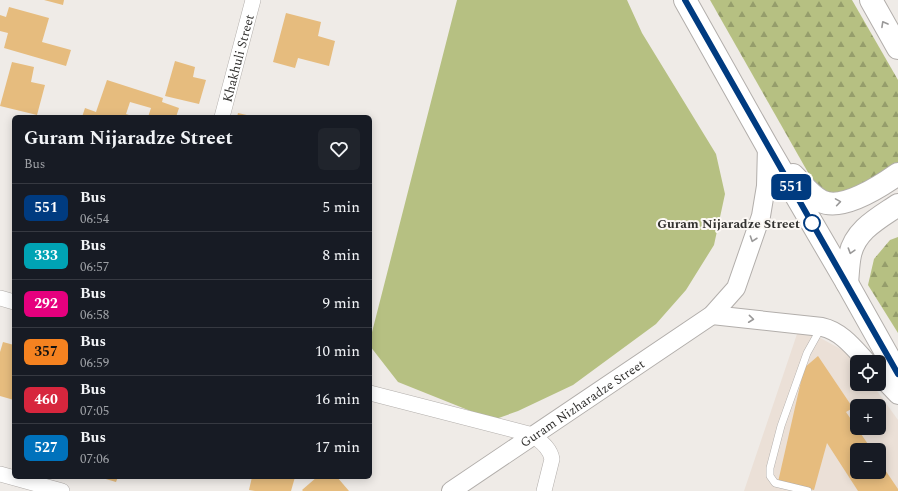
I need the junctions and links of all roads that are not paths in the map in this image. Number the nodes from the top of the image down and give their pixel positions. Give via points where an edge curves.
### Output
1 (253, 0) edge
2 (685, 0) edge
3 (871, 0) edge
4 (898, 48) edge
5 (223, 115) edge
6 (767, 146) junction
7 (898, 174) edge
8 (898, 205) edge
9 (847, 283) junction
10 (0, 298) edge
11 (12, 301) edge
12 (712, 315) junction
13 (822, 327) junction
14 (860, 355) edge
15 (898, 374) edge
16 (886, 382) edge
17 (372, 394) edge
18 (898, 395) edge
19 (533, 435) junction
20 (0, 474) edge
21 (12, 477) edge
22 (18, 479) edge
23 (62, 491) edge
24 (451, 491) edge
25 (544, 491) edge
26 (808, 491) edge

1 - 5 street, Khakhuli Street
2 - 6 highway
4 -> 3 highway
6 -> 7 highway via 811,194 821,201 833,204 864,194
6 - 9 highway
6 -> 12 street, Guram Nizharadze Street via 766,186 761,216 736,288
8 -> 9 highway via 859,234 850,254
9 - 15 highway
10 - 11 street
12 -> 13 street
12 - 19 street, Guram Nizharadze Street
13 - 14 street via 838,333
13 - 26 lane via 807,353 781,426 770,468 770,476 775,483
16 - 18 street
17 - 19 street
19 - 24 street, Guram Nizharadze Street
19 - 25 street via 548,449 552,458
20 - 21 street
22 - 23 street

